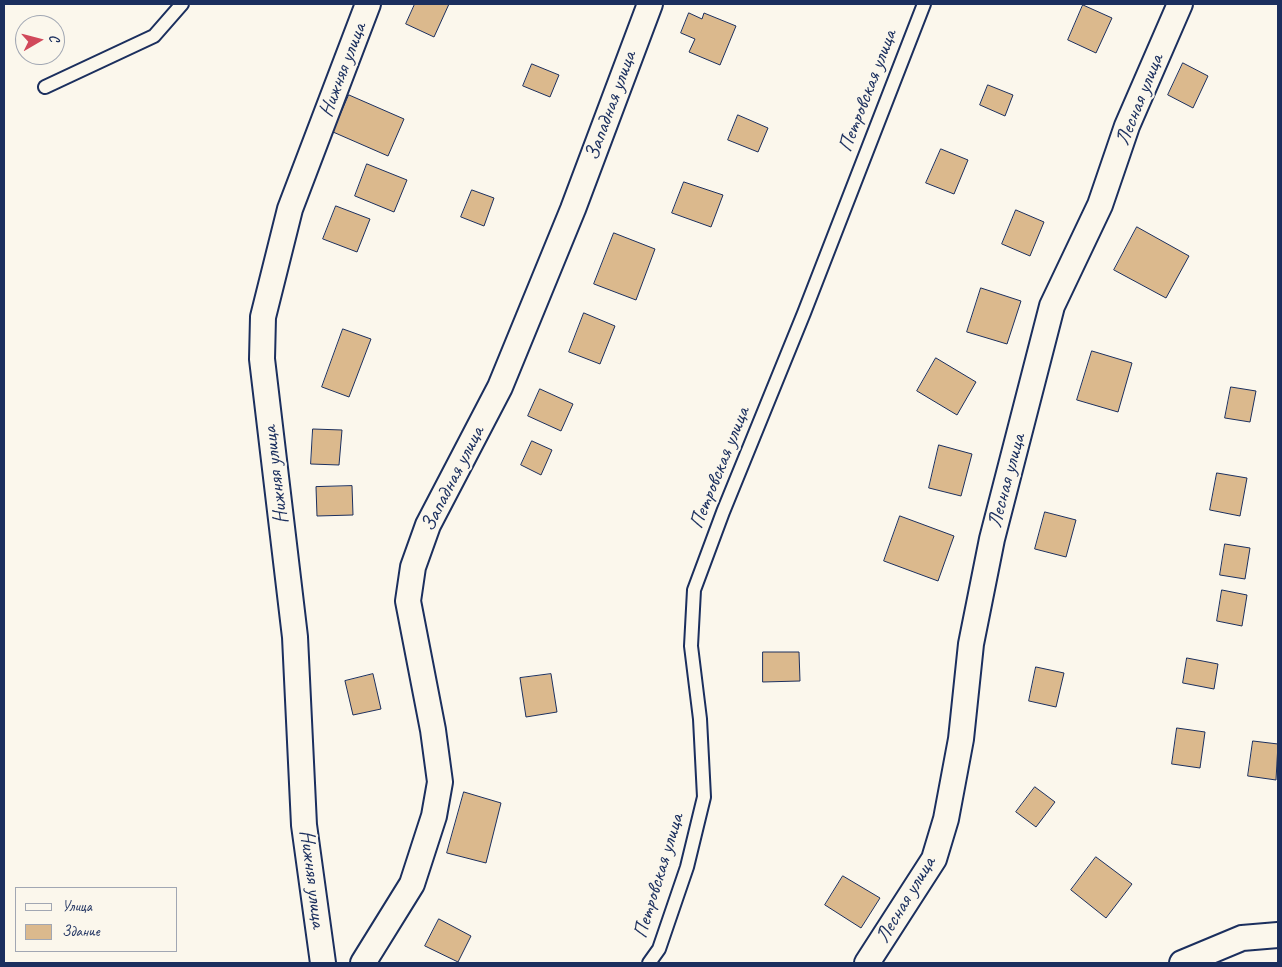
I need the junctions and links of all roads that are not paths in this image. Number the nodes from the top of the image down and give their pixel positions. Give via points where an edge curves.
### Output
1 (182, 4) edge
2 (368, 4) edge
3 (650, 4) edge
4 (924, 4) edge
5 (1180, 4) edge
6 (45, 87) dead end
7 (1278, 936) edge
8 (323, 963) edge
9 (362, 963) edge
10 (649, 963) edge
11 (867, 963) edge
12 (1182, 963) edge

1 - 6 lane via 154,36
2 - 8 street, Нижняя улица via 290,210 263,317 262,359 295,638 304,825
3 - 9 street, Западная улица via 573,209 500,387 428,525 413,567 408,601 440,782 434,816 412,884
4 - 10 lane, Петровская улица via 694,590 692,646 704,797 687,867 659,949
5 - 11 street, Лесная улица via 1127,126 1100,205 1052,306 992,539 971,644 961,739 946,819 934,859
7 - 12 street via 1242,938

